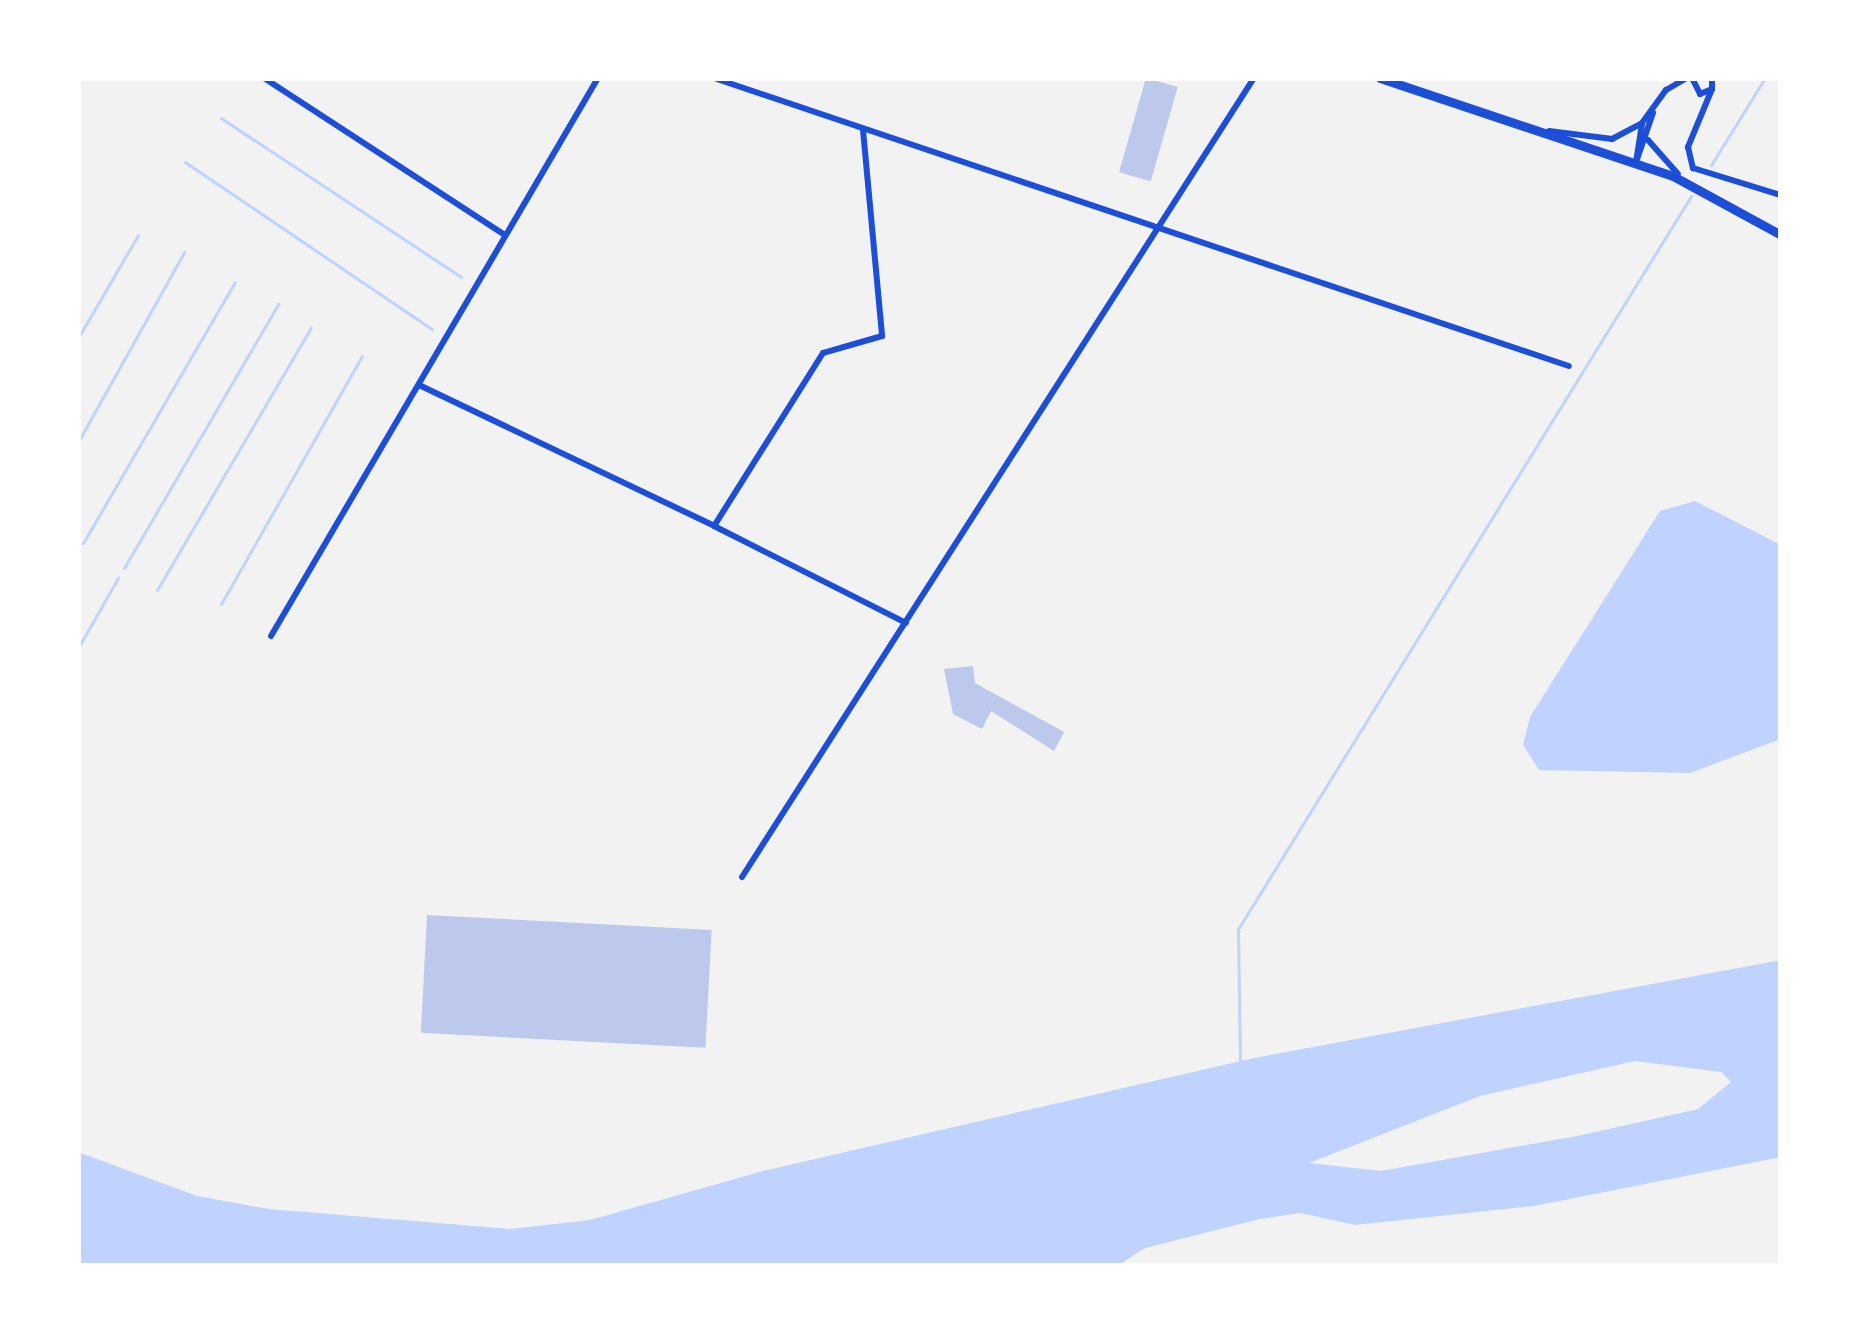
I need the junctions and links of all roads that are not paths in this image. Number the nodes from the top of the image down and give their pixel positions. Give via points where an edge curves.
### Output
1 (264, 78) edge
2 (598, 78) edge
3 (713, 78) edge
4 (1254, 78) edge
5 (1380, 78) edge
6 (1690, 78) edge
7 (1713, 82) edge
8 (1674, 85) junction
9 (1694, 91) junction
10 (1656, 104) junction
11 (1701, 109) junction
12 (1642, 123) junction
13 (1540, 129) junction
14 (863, 130) junction
15 (1648, 140) junction
16 (1636, 162) junction
17 (1711, 195) junction
18 (1781, 196) edge
19 (1159, 226) junction
20 (505, 235) junction
21 (1781, 235) edge
22 (1569, 366) dead end
23 (419, 385) junction
24 (714, 526) junction
25 (906, 623) junction
26 (271, 636) dead end
27 (742, 877) dead end

1 - 20 street
2 - 20 street
3 - 14 street
4 - 19 street
5 - 13 main road
6 - 8 street
6 - 9 street
7 - 9 street
7 - 11 street
8 - 9 street
8 - 10 street
9 - 11 street
10 - 12 street
10 - 15 street
11 - 18 street via 1688,147 1693,168
12 - 13 street via 1612,139
12 - 16 street
13 - 16 main road
14 - 19 street
14 - 24 street via 882,336 824,353
15 - 16 street
15 - 17 street via 1662,163
16 - 17 main road
17 - 21 main road
19 - 22 street
19 - 25 street
20 - 23 street
23 - 24 street
23 - 26 street
24 - 25 street
25 - 27 street

